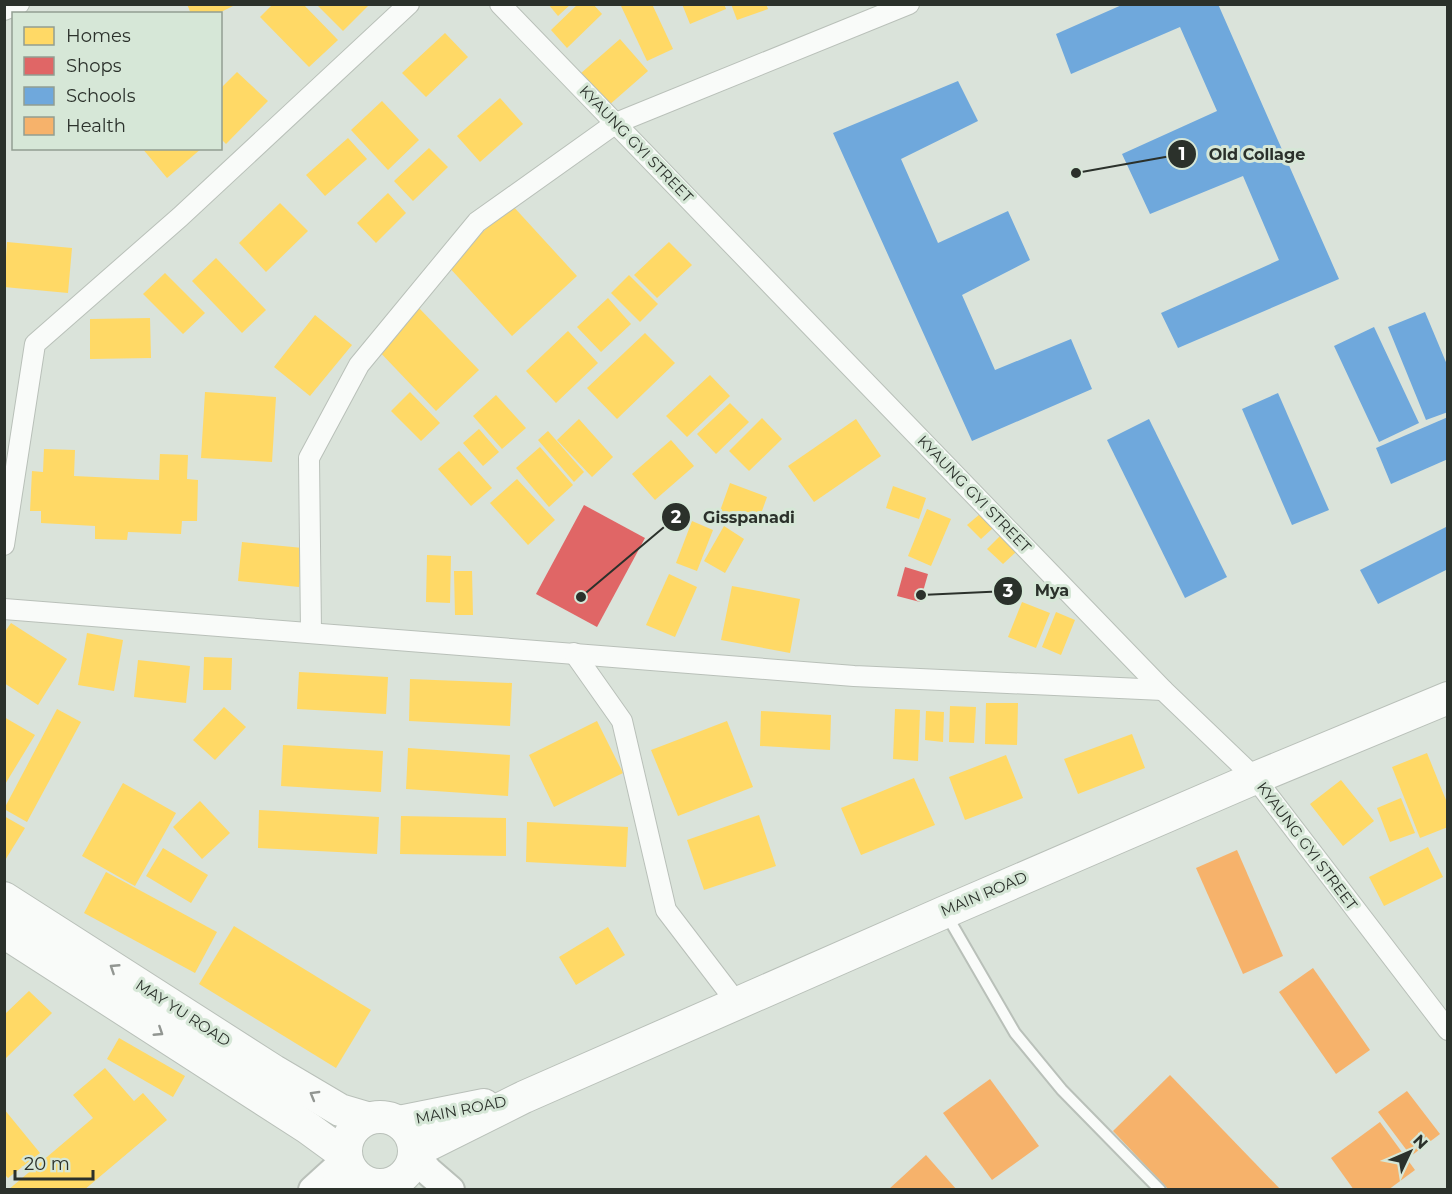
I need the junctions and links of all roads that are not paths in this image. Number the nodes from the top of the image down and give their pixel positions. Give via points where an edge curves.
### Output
1 (19, 4) edge
2 (409, 4) edge
3 (500, 4) edge
4 (909, 4) edge
5 (4, 10) edge
6 (616, 123) junction
7 (4, 545) edge
8 (4, 609) edge
9 (311, 632) junction
10 (574, 653) junction
11 (1163, 690) junction
12 (1448, 698) edge
13 (1255, 778) junction
14 (4, 898) edge
15 (945, 912) junction
16 (4, 932) edge
17 (737, 1003) junction
18 (1448, 1030) edge
19 (524, 1097) junction
20 (367, 1118) junction
21 (399, 1122) junction
22 (414, 1154) junction
23 (346, 1158) junction
24 (383, 1186) edge
25 (313, 1190) edge
26 (330, 1190) edge
27 (450, 1190) edge
28 (1161, 1190) edge

1 - 5 street
2 - 7 street via 180,217 35,344
3 - 6 street, KYAUNG GYI STREET
4 - 6 street
6 - 9 street via 477,222 359,365 309,458
6 - 11 street, KYAUNG GYI STREET
8 - 9 street
9 - 10 street
10 - 11 street via 854,676
10 - 17 street via 622,721 666,910
11 - 13 street, KYAUNG GYI STREET
12 - 13 main road, MAIN ROAD
13 - 15 main road, MAIN ROAD
13 - 18 street, KYAUNG GYI STREET
20 -> 14 main road, MAY YU ROAD via 340,1110 274,1071
15 - 17 main road, MAIN ROAD
15 - 28 lane via 1015,1033 1062,1090
16 -> 23 main road, MAY YU ROAD via 308,1128
17 - 19 main road, MAIN ROAD
19 - 21 main road, MAIN ROAD
19 - 22 main road, MAIN ROAD
20 - 21 main road via 384,1116
20 - 23 main road via 353,1129
21 - 22 main road via 413,1141
22 - 24 main road via 404,1176
22 - 27 street
23 - 24 main road via 356,1176
23 - 25 street
24 - 26 street

